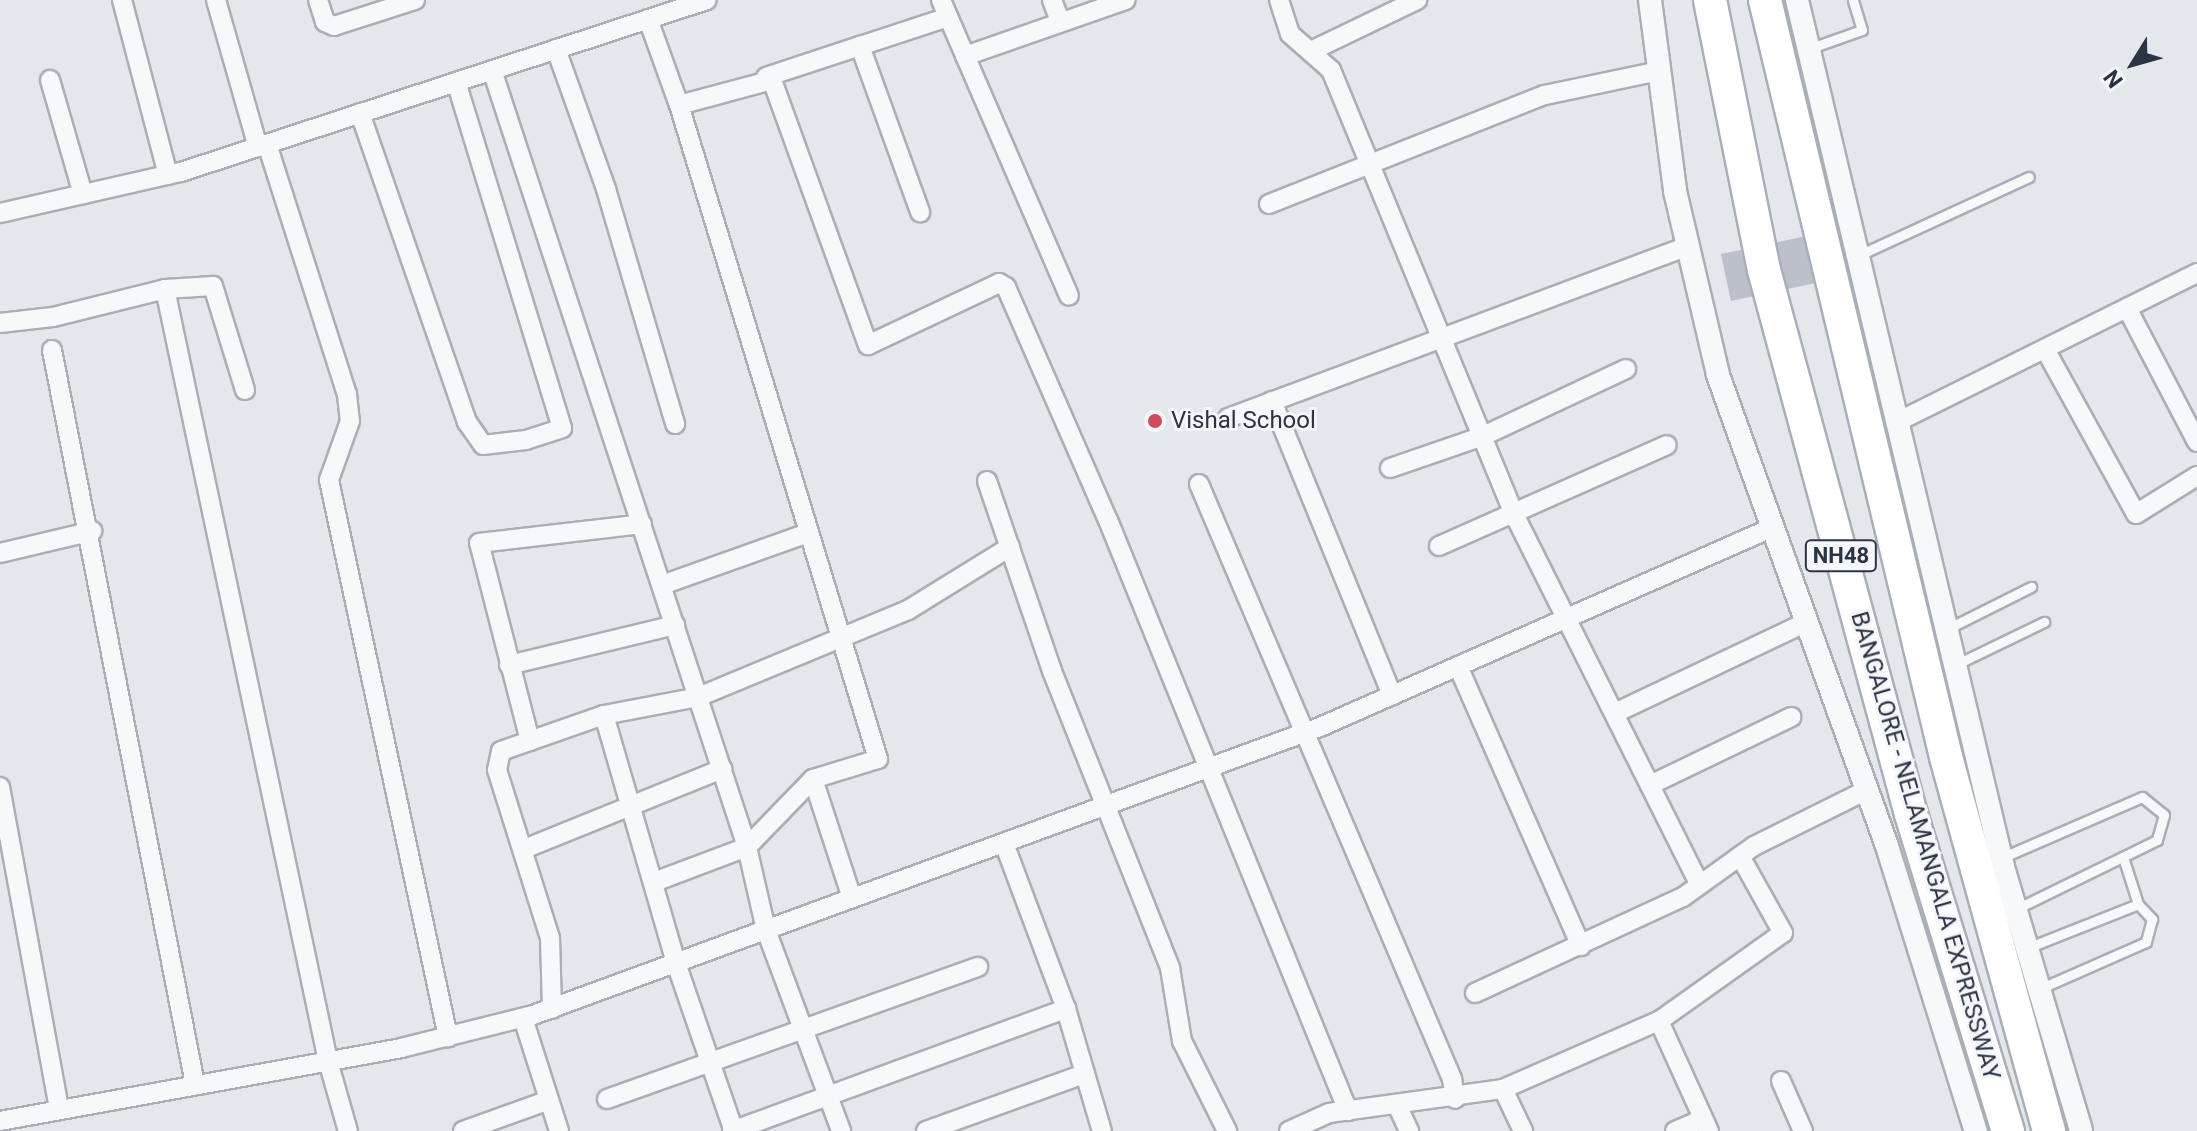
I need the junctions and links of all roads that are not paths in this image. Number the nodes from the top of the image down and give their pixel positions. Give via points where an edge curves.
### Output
1 (122, 0) edge
2 (216, 0) edge
3 (318, 0) edge
4 (415, 0) edge
5 (707, 0) edge
6 (1052, 0) edge
7 (1126, 0) edge
8 (1279, 0) edge
9 (1417, 0) edge
10 (1650, 0) edge
11 (1710, 0) edge
12 (1765, 0) edge
13 (1797, 0) edge
14 (1853, 0) edge
15 (945, 8) edge
16 (648, 19) junction
17 (1060, 21) junction
18 (860, 46) junction
19 (556, 49) junction
20 (1808, 49) junction
21 (1311, 51) junction
22 (965, 56) junction
23 (492, 70) junction
24 (1659, 71) junction
25 (766, 77) junction
26 (50, 80) dead end
27 (456, 82) junction
28 (679, 105) junction
29 (360, 113) junction
30 (262, 146) junction
31 (1368, 163) junction
32 (168, 175) junction
33 (2029, 177) dead end
34 (83, 194) junction
35 (1269, 204) dead end
36 (920, 212) dead end
37 (0, 213) edge
38 (1685, 247) junction
39 (1857, 256) junction
40 (2197, 273) edge
41 (165, 289) junction
42 (1069, 296) dead end
43 (2127, 308) junction
44 (0, 323) edge
45 (1446, 341) junction
46 (2045, 349) junction
47 (52, 350) dead end
48 (1626, 369) dead end
49 (245, 390) dead end
50 (1272, 401) junction
51 (1228, 418) dead end
52 (1897, 422) junction
53 (675, 424) dead end
54 (1483, 436) junction
55 (2197, 442) edge
56 (1667, 445) dead end
57 (1390, 468) dead end
58 (2197, 476) edge
59 (987, 481) dead end
60 (1199, 484) dead end
61 (1514, 514) junction
62 (642, 524) junction
63 (1773, 527) junction
64 (92, 531) junction
65 (805, 534) junction
66 (1439, 546) dead end
67 (1010, 547) junction
68 (0, 553) edge
69 (662, 585) junction
70 (2031, 587) dead end
71 (1563, 620) junction
72 (1807, 622) junction
73 (2044, 622) dead end
74 (675, 625) junction
75 (1946, 630) junction
76 (841, 639) junction
77 (509, 665) junction
78 (1954, 665) junction
79 (1458, 666) junction
80 (1392, 695) junction
81 (698, 697) junction
82 (1615, 713) junction
83 (604, 715) junction
84 (1791, 717) dead end
85 (1303, 733) junction
86 (530, 741) junction
87 (1207, 768) junction
88 (722, 769) junction
89 (813, 779) junction
90 (1650, 785) junction
91 (0, 787) edge
92 (1865, 791) junction
93 (1103, 806) junction
94 (633, 808) junction
95 (1004, 843) junction
96 (747, 847) junction
97 (524, 849) junction
98 (1740, 856) junction
99 (2123, 857) junction
100 (2001, 858) junction
101 (1698, 881) junction
102 (654, 882) junction
103 (852, 898) junction
104 (2138, 904) junction
105 (2016, 909) junction
106 (766, 930) junction
107 (1581, 946) junction
108 (2027, 948) junction
109 (676, 963) junction
110 (978, 967) dead end
111 (2039, 989) junction
112 (1475, 993) dead end
113 (552, 1009) junction
114 (1066, 1009) junction
115 (523, 1018) junction
116 (1659, 1021) junction
117 (801, 1024) junction
118 (448, 1037) junction
119 (709, 1058) junction
120 (328, 1061) junction
121 (1084, 1074) junction
122 (1781, 1081) dead end
123 (195, 1084) junction
124 (1503, 1089) junction
125 (828, 1095) junction
126 (607, 1099) dead end
127 (1455, 1099) junction
128 (549, 1100) junction
129 (1397, 1105) junction
130 (59, 1110) junction
131 (1348, 1111) junction
132 (0, 1121) edge
133 (1706, 1125) edge
134 (348, 1131) edge
135 (463, 1131) edge
136 (559, 1131) edge
137 (733, 1131) edge
138 (841, 1131) edge
139 (926, 1131) edge
140 (1102, 1131) edge
141 (1227, 1131) edge
142 (1289, 1131) edge
143 (1409, 1131) edge
144 (1523, 1131) edge
145 (1675, 1131) edge
146 (1803, 1131) edge
147 (1976, 1131) edge
148 (2008, 1131) edge
149 (2049, 1131) edge
150 (2081, 1131) edge

1 - 32 street
2 - 30 street
3 - 4 street via 325,22 334,26
5 - 16 street
6 - 17 street
7 - 17 street
8 - 21 street via 1290,34
9 - 21 street
10 - 24 street
11 - 148 highway, BANGALORE - NELAMANGALA EXPRESSWAY / NH48 via 1764,270 1911,814
12 - 149 highway, BANGALORE - NELAMANGALA EXPRESSWAY / NH48 via 1946,757
13 - 20 street
14 - 20 lane via 1862,30
15 - 18 street
15 - 22 street
16 - 19 street
16 - 28 street
17 - 22 street
18 - 25 street
18 - 36 street
19 - 23 street
19 - 53 street via 606,189
20 - 39 street
21 - 31 street via 1331,70
22 - 42 street
23 - 27 street
23 - 62 street
24 - 31 street via 1545,95
24 - 38 street
25 - 28 street
25 - 87 street via 868,345 999,283 1006,287
26 - 34 street
27 - 29 street
27 - 29 street via 562,428 526,440 483,445 467,422
28 - 65 street
29 - 30 street
30 - 32 street
30 - 118 street via 347,394 350,421 329,480
31 - 35 street
31 - 45 street
32 - 34 street
33 - 39 lane
34 - 37 street
38 - 45 street
38 - 63 street via 1718,375
39 - 52 street
40 - 43 street
41 - 44 street via 53,317
41 - 49 street via 213,286
41 - 120 street
43 - 46 street
43 - 55 street
45 - 50 street
45 - 54 street
46 - 52 street
46 - 58 street via 2136,514
47 - 64 street
48 - 54 street
50 - 51 street
50 - 80 street
52 - 75 street
54 - 57 street
54 - 61 street
56 - 61 street
59 - 67 street
60 - 85 street
61 - 66 street
61 - 71 street
62 - 69 street
62 - 77 street via 479,543
63 - 71 street
63 - 72 street
64 - 68 street
64 - 123 street
65 - 69 street
65 - 76 street
67 - 76 street via 908,610
67 - 93 street
69 - 74 street
70 - 75 lane
71 - 79 street
71 - 82 street
72 - 82 street
72 - 92 street
73 - 78 lane
74 - 77 street
74 - 81 street
75 - 78 street
76 - 81 street
76 - 89 street via 878,759
77 - 86 street
78 - 100 street
79 - 80 street
79 - 107 street
80 - 85 street
81 - 83 street
81 - 88 street
82 - 90 street
83 - 86 street
83 - 94 street
84 - 90 street
85 - 87 street
85 - 127 street via 1452,1079
86 - 97 street via 497,757
87 - 93 street
87 - 131 street
88 - 94 street
88 - 96 street
89 - 96 street
89 - 103 street
90 - 101 street
91 - 130 street
92 - 98 street
92 - 147 street via 1923,953
93 - 95 street
93 - 141 street via 1170,968 1182,1041
94 - 97 street
94 - 102 street
95 - 103 street
95 - 114 street
96 - 102 street
96 - 106 street
97 - 113 street via 550,938
98 - 101 street
98 - 116 street via 1783,933
99 - 100 lane via 2165,828 2155,802 2142,797
99 - 104 lane
99 - 105 lane
100 - 105 street
101 - 107 street via 1683,897
102 - 109 street
103 - 106 street
104 - 108 lane
104 - 111 lane via 2152,919 2146,942
105 - 108 street
106 - 109 street
106 - 117 street
107 - 112 street
108 - 111 street
109 - 113 street
109 - 119 street
110 - 117 street
111 - 150 street
113 - 115 street
114 - 121 street
114 - 125 street
115 - 118 street
115 - 128 street
116 - 124 street
116 - 133 street
117 - 119 street
117 - 125 street
118 - 120 street
119 - 126 street
119 - 137 street
120 - 123 street
120 - 134 street
121 - 139 street
121 - 140 street
122 - 146 street
123 - 130 street
124 - 127 street
124 - 144 street
125 - 137 street
125 - 138 street
127 - 129 street
128 - 135 street
128 - 136 street
129 - 131 street
129 - 143 street
130 - 132 street
131 - 142 street
133 - 145 street

